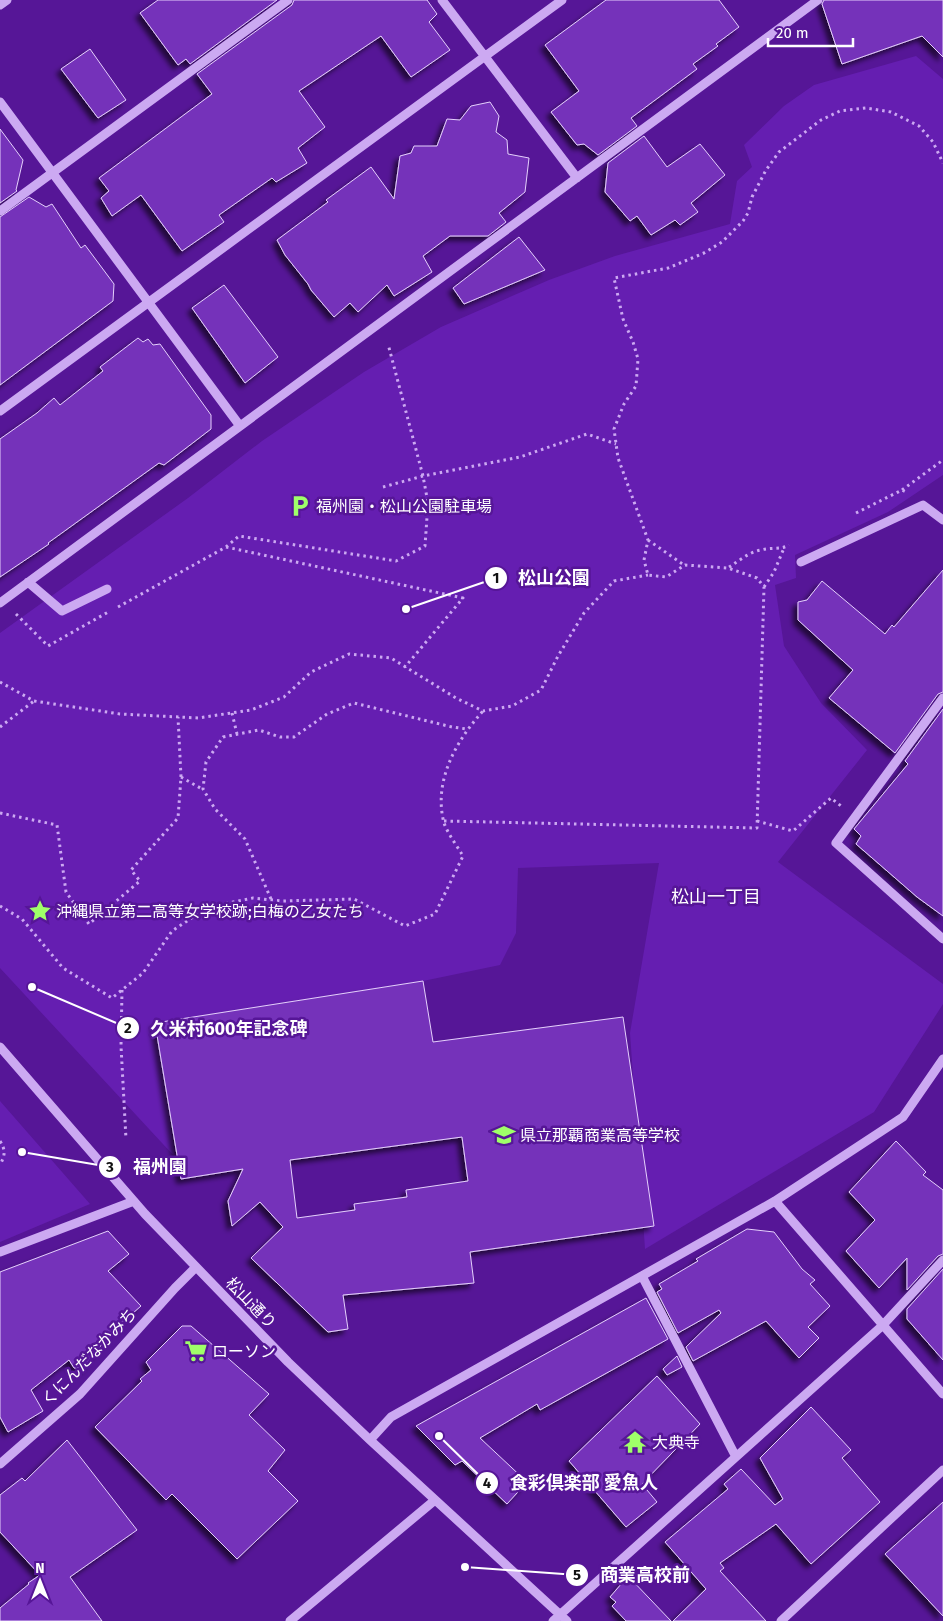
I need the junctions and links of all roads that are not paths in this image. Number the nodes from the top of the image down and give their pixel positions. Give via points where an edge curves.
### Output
1 (7, 0) edge
2 (288, 0) edge
3 (442, 0) edge
4 (562, 0) edge
5 (818, 0) edge
6 (0, 5) edge
7 (484, 57) junction
8 (0, 102) edge
9 (52, 174) junction
10 (576, 178) junction
11 (0, 211) edge
12 (148, 303) junction
13 (0, 411) edge
14 (240, 426) junction
15 (943, 520) edge
16 (801, 562) dead end
17 (28, 582) junction
18 (107, 589) dead end
19 (0, 603) edge
20 (943, 698) edge
21 (943, 940) edge
22 (0, 1047) edge
23 (943, 1059) edge
24 (134, 1201) junction
25 (775, 1201) junction
26 (0, 1252) edge
27 (943, 1260) edge
28 (196, 1267) junction
29 (642, 1276) junction
30 (883, 1325) junction
31 (943, 1394) edge
32 (370, 1440) junction
33 (736, 1457) junction
34 (0, 1464) edge
35 (943, 1470) edge
36 (435, 1500) junction
37 (564, 1618) edge
38 (290, 1621) edge
39 (553, 1621) edge
40 (781, 1621) edge

1 - 6 street
2 - 9 street
3 - 7 street
4 - 7 street
5 - 10 street
7 - 10 street
7 - 12 street
8 - 9 street
9 - 11 street
9 - 12 street
10 - 14 street
12 - 13 street
12 - 14 street
14 - 17 street
15 - 16 street via 923,505
17 - 18 street via 62,611
17 - 19 street
20 - 21 street via 836,843
22 - 24 street, 松山通り
23 - 25 street via 903,1117
24 - 26 street
24 - 28 street, 松山通り
25 - 29 street
25 - 30 street
27 - 30 street
28 - 32 street, 松山通り via 288,1362
28 - 34 street, くにんだなかみち via 80,1394
29 - 32 street via 392,1417
29 - 33 street
30 - 31 street
30 - 33 street
32 - 36 street, 松山通り
33 - 37 street
35 - 40 street
36 - 37 street, 松山通り
36 - 38 street
37 - 39 street

